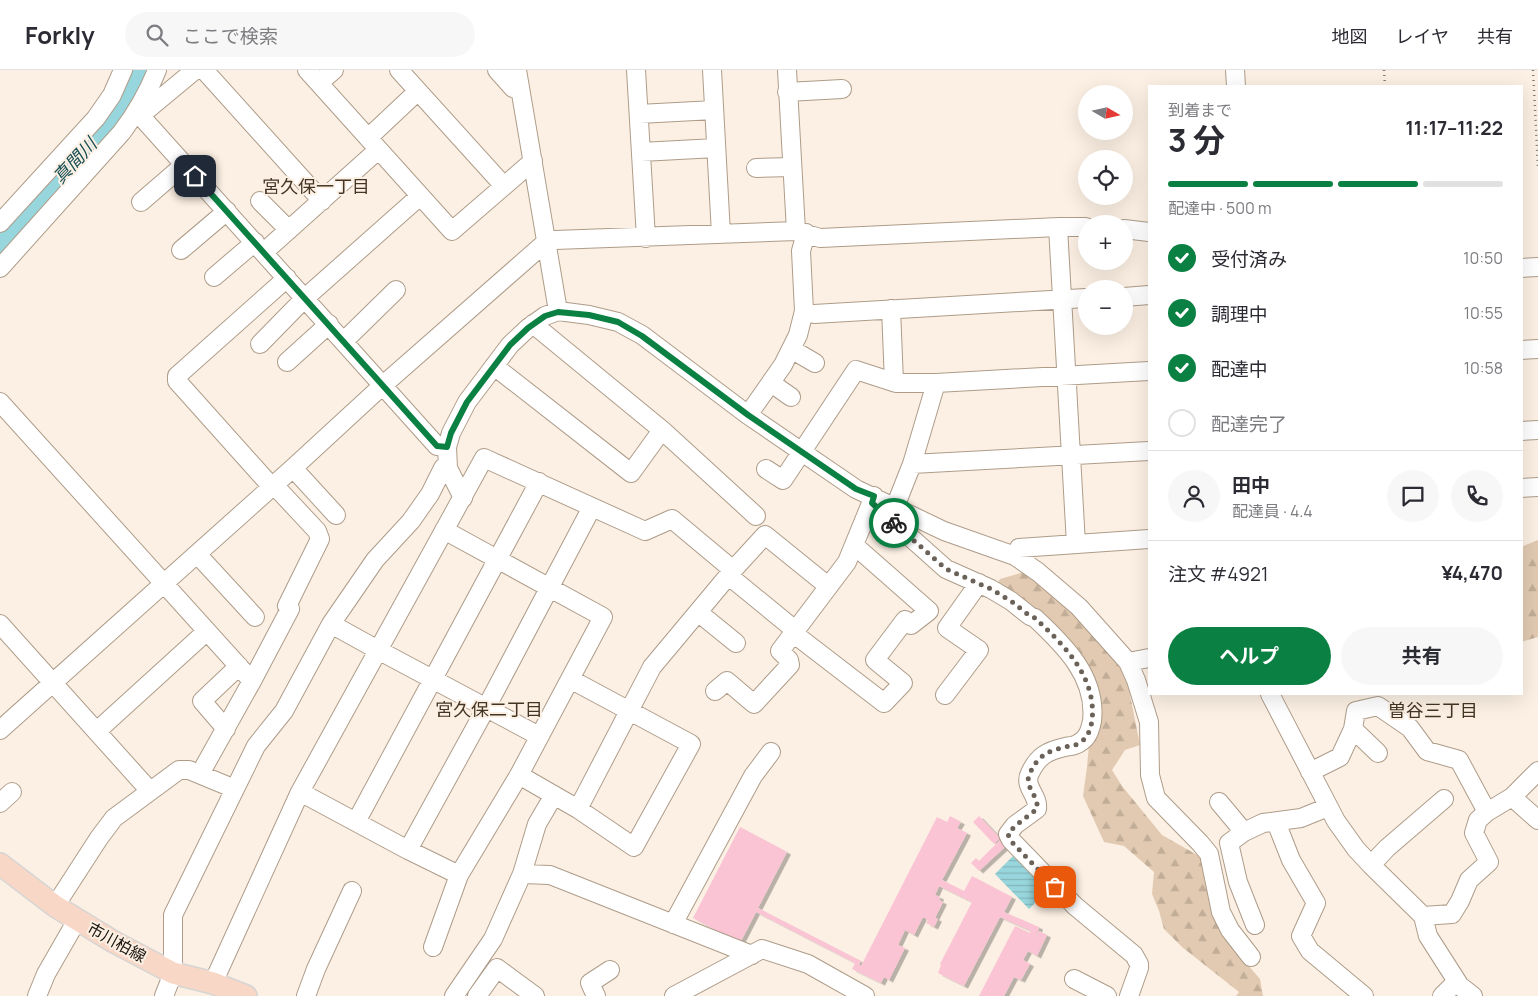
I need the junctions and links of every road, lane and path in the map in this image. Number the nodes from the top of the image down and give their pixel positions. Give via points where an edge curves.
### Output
1 (123, 70) edge
2 (157, 70) edge
3 (195, 70) edge
4 (204, 70) edge
5 (307, 70) edge
6 (334, 70) edge
7 (399, 70) edge
8 (497, 70) edge
9 (516, 70) edge
10 (636, 70) edge
11 (712, 70) edge
12 (787, 70) edge
13 (1235, 70) edge
14 (1384, 70) edge
15 (1533, 70) edge
16 (319, 83) junction
17 (1236, 85) edge
18 (1385, 85) edge
19 (519, 89) junction
20 (842, 89) dead end
21 (418, 91) junction
22 (787, 92) junction
23 (714, 110) junction
24 (137, 112) junction
25 (639, 114) junction
26 (373, 144) junction
27 (716, 148) junction
28 (641, 152) junction
29 (533, 161) junction
30 (185, 164) junction
31 (792, 167) junction
32 (756, 168) dead end
33 (1538, 168) edge
34 (504, 186) junction
35 (420, 196) junction
36 (260, 201) dead end
37 (322, 201) junction
38 (141, 202) dead end
39 (228, 212) junction
40 (0, 223) edge
41 (1058, 227) junction
42 (1078, 227) edge
43 (289, 230) junction
44 (1133, 230) edge
45 (801, 232) junction
46 (1148, 232) edge
47 (721, 234) junction
48 (646, 238) junction
49 (546, 242) junction
50 (259, 247) junction
51 (181, 250) dead end
52 (1538, 267) edge
53 (0, 268) edge
54 (1523, 268) edge
55 (214, 277) dead end
56 (287, 278) junction
57 (396, 290) dead end
58 (1148, 296) edge
59 (1133, 297) edge
60 (306, 298) junction
61 (1078, 299) edge
62 (1062, 300) junction
63 (891, 309) junction
64 (804, 311) junction
65 (558, 312) junction
66 (329, 324) junction
67 (533, 324) junction
68 (344, 341) junction
69 (260, 344) dead end
70 (791, 349) junction
71 (1538, 349) edge
72 (1523, 350) edge
73 (287, 362) dead end
74 (815, 363) dead end
75 (494, 366) junction
76 (1148, 371) edge
77 (1067, 376) junction
78 (894, 382) junction
79 (771, 383) junction
80 (936, 383) junction
81 (382, 386) junction
82 (791, 397) dead end
83 (0, 402) edge
84 (748, 415) junction
85 (662, 430) junction
86 (1538, 430) edge
87 (1523, 431) edge
88 (447, 447) junction
89 (1148, 451) edge
90 (802, 452) junction
91 (1072, 455) junction
92 (912, 464) junction
93 (293, 468) junction
94 (448, 468) junction
95 (766, 468) dead end
96 (539, 482) junction
97 (273, 486) junction
98 (1538, 487) edge
99 (1523, 488) edge
100 (463, 498) junction
101 (873, 500) junction
102 (895, 507) junction
103 (592, 508) junction
104 (756, 516) dead end
105 (444, 530) junction
106 (317, 531) junction
107 (1148, 540) edge
108 (1076, 544) junction
109 (854, 545) junction
110 (197, 554) junction
111 (1015, 556) junction
112 (497, 559) junction
113 (731, 573) junction
114 (979, 583) junction
115 (164, 584) junction
116 (828, 586) junction
117 (550, 588) junction
118 (699, 613) junction
119 (255, 617) dead end
120 (0, 624) edge
121 (331, 624) junction
122 (207, 631) junction
123 (794, 631) junction
124 (736, 643) dead end
125 (378, 650) junction
126 (1148, 658) edge
127 (1128, 662) junction
128 (239, 666) junction
129 (570, 679) junction
130 (433, 680) junction
131 (252, 681) junction
132 (53, 683) junction
133 (715, 691) dead end
134 (945, 695) dead end
135 (1271, 695) edge
136 (486, 708) junction
137 (630, 711) junction
138 (226, 729) junction
139 (1354, 729) junction
140 (0, 730) edge
141 (97, 731) junction
142 (539, 736) junction
143 (771, 752) dead end
144 (1378, 753) dead end
145 (1538, 771) edge
146 (1310, 772) junction
147 (200, 774) junction
148 (519, 775) junction
149 (235, 789) junction
150 (150, 791) junction
151 (300, 792) junction
152 (554, 795) junction
153 (1512, 797) junction
154 (1444, 799) dead end
155 (1219, 802) dead end
156 (1328, 807) junction
157 (578, 809) junction
158 (1487, 812) junction
159 (1538, 820) edge
160 (356, 822) junction
161 (1276, 822) junction
162 (1244, 832) junction
163 (408, 850) junction
164 (0, 864) edge
165 (1371, 865) junction
166 (522, 874) junction
167 (459, 875) junction
168 (352, 891) dead end
169 (55, 906) junction
170 (1423, 916) junction
171 (76, 920) junction
172 (673, 924) junction
173 (1255, 925) dead end
174 (433, 947) dead end
175 (752, 954) junction
176 (1251, 957) dead end
177 (610, 970) dead end
178 (173, 973) junction
179 (1074, 979) dead end
180 (1457, 981) junction
181 (213, 983) junction
182 (459, 994) edge
183 (1360, 995) edge
184 (37, 996) edge
185 (164, 996) edge
186 (246, 996) edge
187 (306, 996) edge
188 (477, 996) edge
189 (535, 996) edge
190 (596, 996) edge
191 (674, 996) edge
192 (865, 996) edge
193 (1108, 996) edge
194 (1129, 996) edge
195 (1442, 996) edge
196 (1473, 996) edge

1 - 40 street via 112,95 96,118
2 - 24 street
3 - 24 street via 148,109
4 - 37 street
5 - 16 street
6 - 16 street
7 - 21 street
8 - 19 street via 513,88
9 - 19 street
10 - 25 street
11 - 23 street
12 - 22 street
13 - 17 street
14 - 18 path
15 - 33 path
16 - 26 street
19 - 29 street
20 - 22 street
21 - 26 street
21 - 34 street
22 - 31 street
23 - 25 street
23 - 27 street
24 - 30 street
24 - 53 street
25 - 28 street
26 - 35 street
26 - 37 street
27 - 28 street
27 - 47 street
28 - 48 street
29 - 34 street
29 - 49 street
30 - 38 street
30 - 39 street
31 - 32 street
31 - 45 street
34 - 35 street via 452,231
35 - 60 street
36 - 43 street
37 - 43 street
39 - 50 street
39 - 51 street
41 - 42 street
41 - 45 street via 820,238
41 - 62 street
43 - 50 street
44 - 46 street
45 - 47 street
45 - 64 street
47 - 48 street
48 - 49 street
49 - 65 street
49 - 81 street
50 - 55 street
50 - 56 street
52 - 54 street
56 - 60 street
56 - 97 street via 177,376 177,381
57 - 68 street
58 - 59 street
60 - 66 street
60 - 69 street
61 - 62 street
62 - 63 street
62 - 77 street
63 - 64 street via 814,314
63 - 78 street
64 - 70 street
65 - 67 street
65 - 84 street via 618,322 642,336
66 - 68 street
66 - 73 street
67 - 75 street via 510,345
67 - 85 street
68 - 81 street
70 - 74 street
70 - 79 street
71 - 72 street
75 - 85 street via 631,473
75 - 88 street via 467,402
76 - 77 street
77 - 80 street
77 - 91 street
78 - 80 street
78 - 90 street via 856,370
79 - 82 street
79 - 84 street
80 - 92 street
81 - 88 street via 437,446
81 - 93 street
83 - 115 street
84 - 90 street
85 - 104 street
86 - 87 street
88 - 94 street
89 - 91 street
90 - 95 street via 783,480
90 - 101 street
91 - 92 street
91 - 108 street
92 - 102 street
93 - 97 street
93 - 106 street via 340,512
94 - 100 street
94 - 121 street via 443,468 421,508 376,560
96 - 100 street via 484,458
96 - 103 street
96 - 112 street
97 - 106 street
97 - 110 street
98 - 99 street
100 - 105 street
101 - 102 street
101 - 109 street
101 - 114 street via 946,569
102 - 111 street via 944,531
103 - 113 street via 645,531 672,519
103 - 117 street
105 - 112 street
105 - 125 street
106 - 131 street via 320,539 287,606 290,608
107 - 108 street
108 - 111 street via 1019,548
109 - 116 street
109 - 123 street via 929,611 911,626 905,620 875,660 903,683 884,703
110 - 115 street
110 - 119 street
111 - 127 street via 1079,607
112 - 117 street
112 - 130 street
113 - 116 street via 765,534
113 - 118 street
113 - 123 street
114 - 134 street via 947,628 979,650
114 - 194 street via 1035,618 1067,650 1089,686 1092,703 1090,730 1078,744 1047,752 1041,757 1028,781 1037,809 1008,834 1010,840 1074,906 1134,955 1139,968
115 - 122 street
115 - 132 street
116 - 123 street
117 - 129 street via 603,616
117 - 136 street
118 - 124 street
118 - 137 street via 652,667
120 - 132 street
121 - 125 street
121 - 149 street via 284,711 256,746
122 - 128 street
122 - 141 street
123 - 133 street via 780,651 790,660 790,666 754,704 727,680
125 - 130 street
125 - 151 street
126 - 127 street
127 - 176 street via 1149,722 1150,775 1156,798 1209,854 1221,912
128 - 131 street
128 - 138 street via 202,701
129 - 137 street
129 - 142 street
130 - 136 street
130 - 160 street
131 - 138 street
132 - 140 street
132 - 141 street
135 - 146 street
136 - 142 street
136 - 163 street
137 - 157 street
137 - 157 street via 691,744 634,847
138 - 147 street
139 - 144 street
139 - 146 street via 1340,757
139 - 158 street via 1356,711 1378,706 1410,728 1427,752 1459,760
141 - 150 street
142 - 148 street
143 - 172 street via 753,776
145 - 153 street
146 - 156 street
147 - 149 street
147 - 150 street via 179,770
148 - 152 street
148 - 167 street
149 - 178 street via 173,915
150 - 169 street via 114,818
151 - 160 street
151 - 181 street
152 - 157 street
152 - 166 street via 537,824
153 - 158 street
153 - 159 street
154 - 165 street
155 - 162 street
156 - 161 street via 1301,818
156 - 165 street via 1356,849
158 - 170 street via 1478,820 1474,833 1490,862 1469,880 1452,914
160 - 163 street
161 - 162 street
161 - 183 street via 1291,860 1316,903 1301,936 1310,951
162 - 173 street via 1229,843 1238,882
163 - 167 street
164 - 169 main road, 市川柏線
165 - 170 street
166 - 172 street via 550,875
166 - 182 street via 493,939
167 - 174 street
168 - 187 street
169 - 171 main road, 市川柏線
170 - 180 street via 1428,936
171 - 178 main road, 市川柏線
171 - 184 street
172 - 175 street
175 - 191 street
175 - 192 street via 762,949 808,964
177 - 190 street via 590,983
178 - 181 main road, 市川柏線
178 - 185 street
179 - 193 street
180 - 195 street
180 - 196 street
181 - 186 main road, 市川柏線
188 - 189 street via 497,968

